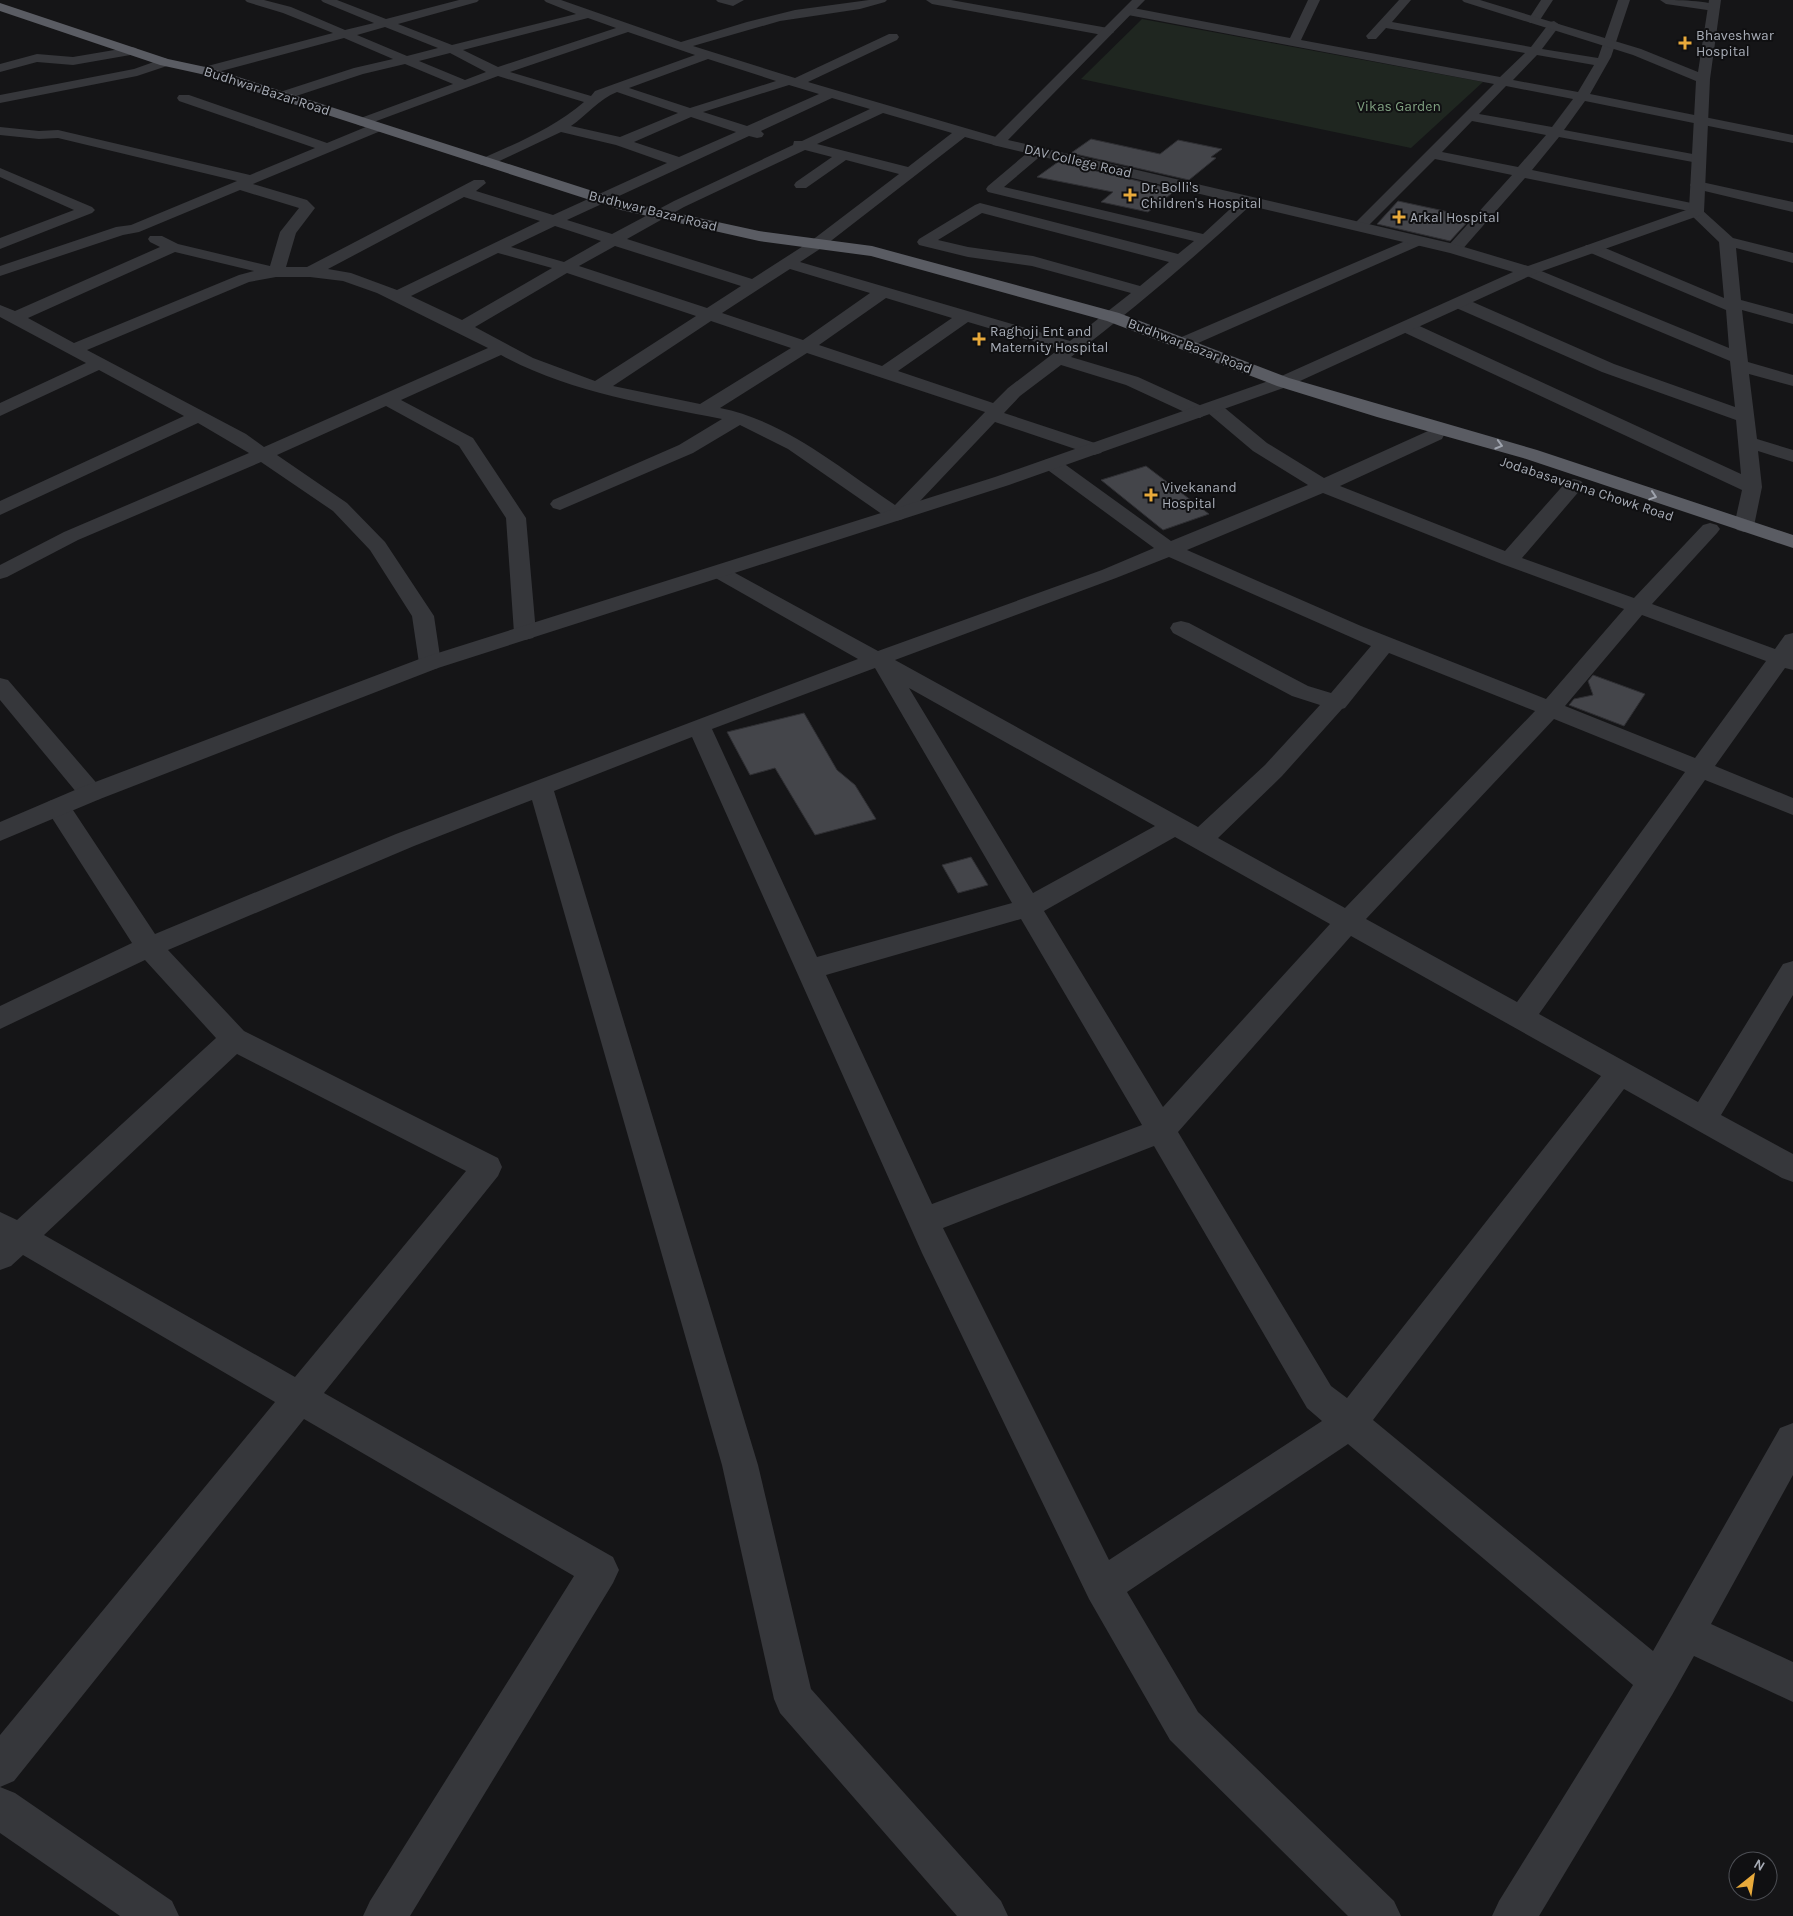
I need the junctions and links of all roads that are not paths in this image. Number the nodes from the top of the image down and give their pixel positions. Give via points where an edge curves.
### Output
1 (251, 0) edge
2 (327, 0) edge
3 (473, 0) edge
4 (550, 0) edge
5 (722, 0) edge
6 (738, 0) edge
7 (881, 0) edge
8 (932, 0) edge
9 (1314, 0) edge
10 (1405, 0) edge
11 (1468, 0) edge
12 (1547, 0) edge
13 (1624, 0) edge
14 (1666, 0) edge
15 (455, 2) edge
16 (1132, 3) edge
17 (1714, 3) edge
18 (1028, 5) dead end
19 (0, 7) edge
20 (588, 8) junction
21 (826, 9) junction
22 (1012, 15) junction
23 (860, 19) dead end
24 (1534, 20) junction
25 (386, 23) junction
26 (998, 24) dead end
27 (1383, 24) junction
28 (1554, 25) junction
29 (629, 28) junction
30 (893, 30) dead end
31 (1108, 32) junction
32 (346, 35) junction
33 (1294, 42) junction
34 (1610, 43) junction
35 (680, 46) junction
36 (451, 49) junction
37 (132, 51) junction
38 (1534, 51) junction
39 (1356, 54) junction
40 (707, 55) junction
41 (406, 60) junction
42 (164, 62) junction
43 (1602, 63) junction
44 (0, 68) edge
45 (205, 71) junction
46 (497, 72) junction
47 (1704, 72) junction
48 (792, 82) junction
49 (1503, 82) junction
50 (464, 84) junction
51 (616, 88) junction
52 (830, 94) junction
53 (282, 96) junction
54 (1582, 96) junction
55 (184, 98) dead end
56 (0, 99) edge
57 (594, 102) junction
58 (882, 109) junction
59 (691, 112) junction
60 (1469, 116) junction
61 (1700, 119) junction
62 (363, 122) junction
63 (378, 127) junction
64 (559, 127) junction
65 (0, 131) edge
66 (748, 131) junction
67 (962, 132) junction
68 (1556, 132) junction
69 (767, 136) dead end
70 (1793, 139) edge
71 (786, 141) dead end
72 (621, 142) junction
73 (998, 142) junction
74 (805, 146) junction
75 (328, 148) junction
76 (1038, 151) junction
77 (1431, 154) junction
78 (844, 155) junction
79 (1698, 159) junction
80 (486, 162) junction
81 (680, 162) junction
82 (505, 169) junction
83 (0, 172) edge
84 (910, 172) junction
85 (1521, 172) junction
86 (246, 183) junction
87 (801, 184) dead end
88 (1697, 185) junction
89 (462, 192) junction
90 (599, 198) junction
91 (1247, 200) junction
92 (1793, 206) edge
93 (1696, 210) junction
94 (660, 215) junction
95 (553, 220) junction
96 (1359, 227) junction
97 (134, 229) junction
98 (1206, 239) junction
99 (614, 240) junction
100 (1417, 241) junction
101 (1727, 241) junction
102 (0, 244) edge
103 (817, 244) junction
104 (173, 246) junction
105 (496, 248) junction
106 (1592, 248) junction
107 (1454, 249) junction
108 (1793, 258) edge
109 (1181, 260) junction
110 (786, 263) junction
111 (566, 267) junction
112 (0, 271) edge
113 (276, 272) junction
114 (310, 272) junction
115 (1528, 272) junction
116 (753, 285) junction
117 (883, 292) junction
118 (1144, 292) junction
119 (396, 296) junction
120 (1460, 303) junction
121 (1735, 305) junction
122 (7, 314) edge
123 (709, 314) junction
124 (966, 316) junction
125 (1113, 317) junction
126 (1793, 319) edge
127 (463, 327) junction
128 (1407, 328) junction
129 (1183, 343) junction
130 (806, 346) junction
131 (501, 348) junction
132 (74, 349) junction
133 (1066, 353) junction
134 (1740, 362) junction
135 (100, 364) junction
136 (884, 372) junction
137 (1793, 381) edge
138 (1284, 382) junction
139 (597, 388) junction
140 (386, 399) junction
141 (0, 410) edge
142 (704, 410) junction
143 (1206, 410) junction
144 (995, 413) junction
145 (1384, 413) junction
146 (198, 416) junction
147 (739, 417) junction
148 (1746, 417) junction
149 (1435, 435) junction
150 (1748, 442) junction
151 (1094, 448) junction
152 (264, 454) junction
153 (1793, 456) edge
154 (1052, 464) junction
155 (1574, 485) junction
156 (1323, 486) junction
157 (1752, 487) junction
158 (560, 504) dead end
159 (0, 509) edge
160 (896, 515) junction
161 (1744, 526) junction
162 (1710, 529) junction
163 (1793, 542) edge
164 (1168, 549) junction
165 (1793, 558) edge
166 (1510, 560) junction
167 (719, 572) junction
168 (0, 574) edge
169 (1638, 606) junction
170 (1181, 628) dead end
171 (525, 633) junction
172 (1385, 644) junction
173 (1789, 654) edge
174 (880, 661) junction
175 (430, 663) junction
176 (3, 694) edge
177 (1337, 703) junction
178 (1550, 708) junction
179 (699, 726) junction
180 (1701, 769) junction
181 (541, 788) junction
182 (91, 794) junction
183 (58, 808) junction
184 (1793, 808) edge
185 (1175, 826) junction
186 (0, 832) edge
187 (1200, 839) junction
188 (1028, 908) junction
189 (1348, 921) junction
190 (149, 947) junction
191 (809, 969) junction
192 (1793, 971) edge
193 (0, 1018) edge
194 (1521, 1018) junction
195 (234, 1039) junction
196 (1620, 1072) junction
197 (1703, 1119) junction
198 (1160, 1131) junction
199 (1793, 1169) edge
200 (924, 1221) junction
201 (7, 1240) edge
202 (300, 1398) junction
203 (1349, 1422) junction
204 (1793, 1440) edge
205 (1102, 1586) junction
206 (1686, 1632) junction
207 (1658, 1681) junction
208 (1793, 1682) edge
209 (0, 1767) edge
210 (0, 1808) edge
211 (157, 1916) edge
212 (385, 1916) edge
213 (986, 1916) edge
214 (1380, 1916) edge
215 (1514, 1916) edge

1 - 32 street via 287,10
2 - 25 street
3 - 15 street
4 - 20 street via 571,8
5 - 6 street
7 - 21 street via 867,5
8 - 22 street
9 - 33 street
10 - 27 street
11 - 24 street
12 - 24 street
13 - 34 street
14 - 17 street
15 - 25 street
16 - 31 street, DAV College Road
16 - 33 street
17 - 47 street
18 - 22 street
19 - 37 highway, Budhwar Bazar Road
20 - 29 street
20 - 36 street via 515,34
21 - 23 street
21 - 35 street via 730,30
22 - 26 street
22 - 31 street
24 - 28 street
25 - 32 street
25 - 36 street
27 - 38 street
27 - 39 street
28 - 34 street
28 - 38 street
29 - 35 street
29 - 46 street
30 - 48 street
31 - 73 street, DAV College Road
32 - 41 street
32 - 45 street
33 - 39 street
34 - 43 street
34 - 47 street
35 - 40 street
36 - 41 street
36 - 46 street
37 - 42 highway, Budhwar Bazar Road
37 - 44 street via 73,60 37,58
38 - 43 street
38 - 49 street
39 - 49 street
40 - 48 street
40 - 51 street
41 - 50 street
41 - 53 street via 359,71
42 - 45 highway, Budhwar Bazar Road
42 - 56 street via 137,72
43 - 54 street
45 - 53 highway, Budhwar Bazar Road
46 - 50 street
46 - 57 street
47 - 61 street
48 - 52 street
48 - 59 street
49 - 54 street
49 - 60 street
50 - 62 street
51 - 57 street via 600,94
51 - 59 street
52 - 58 street
52 - 66 street
53 - 62 highway, Budhwar Bazar Road
54 - 61 street
54 - 68 street
55 - 75 street
57 - 64 street
58 - 67 street
58 - 74 street
59 - 66 street
59 - 72 street
60 - 68 street
60 - 77 street
61 - 70 street
61 - 79 street
62 - 63 highway, Budhwar Bazar Road
63 - 75 street
63 - 80 highway, Budhwar Bazar Road
64 - 72 street
64 - 80 street
65 - 86 street via 58,134
66 - 69 street
66 - 81 street
67 - 73 street
67 - 84 street
68 - 79 street
68 - 85 street
71 - 74 street
72 - 81 street
73 - 76 street, DAV College Road
74 - 78 street
74 - 94 street
75 - 86 street
76 - 91 street, DAV College Road
76 - 98 street via 993,189
77 - 85 street
77 - 96 street
78 - 84 street
78 - 87 street
79 - 88 street
80 - 82 highway, Budhwar Bazar Road
81 - 90 street
82 - 89 street
82 - 90 highway, Budhwar Bazar Road
83 - 102 street via 87,210
84 - 103 street
85 - 93 street
85 - 107 street
86 - 97 street
86 - 113 street via 302,203 307,208 288,232
88 - 92 street
88 - 93 street
89 - 95 street
89 - 114 street
90 - 94 highway, Budhwar Bazar Road
90 - 95 street
91 - 96 street, DAV College Road
91 - 98 street
93 - 101 street
93 - 106 street
94 - 99 street
94 - 103 highway, Budhwar Bazar Road via 759,236
95 - 99 street
95 - 105 street
96 - 100 street, DAV College Road
97 - 104 street
97 - 112 street via 121,230
98 - 109 street
99 - 111 street
99 - 116 street
100 - 107 street, DAV College Road
100 - 129 street
101 - 108 street
101 - 121 street
103 - 110 street
103 - 125 highway, Budhwar Bazar Road via 872,251
104 - 113 street
104 - 122 street
105 - 111 street
105 - 119 street
106 - 115 street
106 - 121 street
107 - 115 street, DAV College Road
109 - 118 street
109 - 118 street via 980,208 925,242 1034,261
110 - 116 street
110 - 117 street
111 - 123 street
111 - 127 street
113 - 114 street
113 - 132 street via 245,278
114 - 119 street via 345,276
115 - 120 street
115 - 134 street, DAV College Road
116 - 123 street
117 - 124 street
117 - 130 street
118 - 125 street
119 - 127 street
120 - 128 street
120 - 148 street via 1608,368
121 - 126 street
121 - 134 street
122 - 132 street
123 - 130 street
123 - 139 street
124 - 133 street
124 - 136 street
125 - 129 highway, Budhwar Bazar Road
125 - 133 street
127 - 131 street
128 - 138 street
128 - 157 street
129 - 138 highway, Budhwar Bazar Road
130 - 136 street
130 - 142 street
131 - 139 street via 527,362
131 - 140 street
132 - 135 street
133 - 143 street
133 - 144 street via 1014,392
134 - 137 street, DAV College Road
134 - 148 street
135 - 141 street
135 - 146 street
136 - 144 street
138 - 143 street
138 - 145 highway, Jodabasavanna Chowk Road
139 - 142 street
140 - 152 street
140 - 171 street via 466,442 516,518
142 - 147 street
143 - 151 street
143 - 156 street
144 - 151 street
144 - 160 street
145 - 149 highway, Jodabasavanna Chowk Road
145 -> 161 highway, Jodabasavanna Chowk Road via 1530,454
146 - 152 street
146 - 159 street
147 - 158 street via 686,449
147 - 160 street via 795,445
148 - 150 street
149 - 155 highway, Jodabasavanna Chowk Road via 1482,455
149 - 156 street
150 - 153 street
150 - 157 street
151 - 154 street
152 - 168 street via 71,536
152 - 175 street via 340,507 378,546 423,616
154 - 160 street
154 - 164 street
155 - 162 highway, Jodabasavanna Chowk Road
155 - 166 street
156 - 164 street
156 - 166 street
157 - 161 street
160 - 167 street
161 - 163 highway, Jodabasavanna Chowk Road
162 - 165 highway, Jodabasavanna Chowk Road
162 - 169 street
164 - 172 street
164 - 174 street
166 - 169 street
167 - 171 street
167 - 174 street
169 - 173 street
169 - 178 street
170 - 177 street via 1300,691
171 - 175 street
172 - 177 street
172 - 178 street
173 - 180 street
174 - 179 street
174 - 185 street
174 - 188 street
175 - 182 street
176 - 182 street
177 - 187 street
178 - 180 street
178 - 189 street
179 - 181 street
179 - 191 street
180 - 184 street
180 - 194 street
181 - 190 street via 405,840
181 - 213 street via 740,1465 794,1699
182 - 183 street
183 - 186 street
183 - 190 street
185 - 187 street
185 - 188 street
187 - 189 street
188 - 191 street
188 - 198 street
189 - 194 street
189 - 198 street
190 - 193 street
190 - 195 street
191 - 200 street
192 - 197 street
194 - 196 street
195 - 201 street
195 - 202 street via 487,1167
196 - 197 street
196 - 203 street
197 - 199 street
198 - 200 street
198 - 203 street via 1319,1397
200 - 205 street
201 - 202 street
202 - 209 street
202 - 212 street via 600,1570
203 - 205 street
203 - 207 street
204 - 206 street
205 - 214 street via 1184,1726
206 - 207 street
206 - 208 street
207 - 215 street
210 - 211 street

